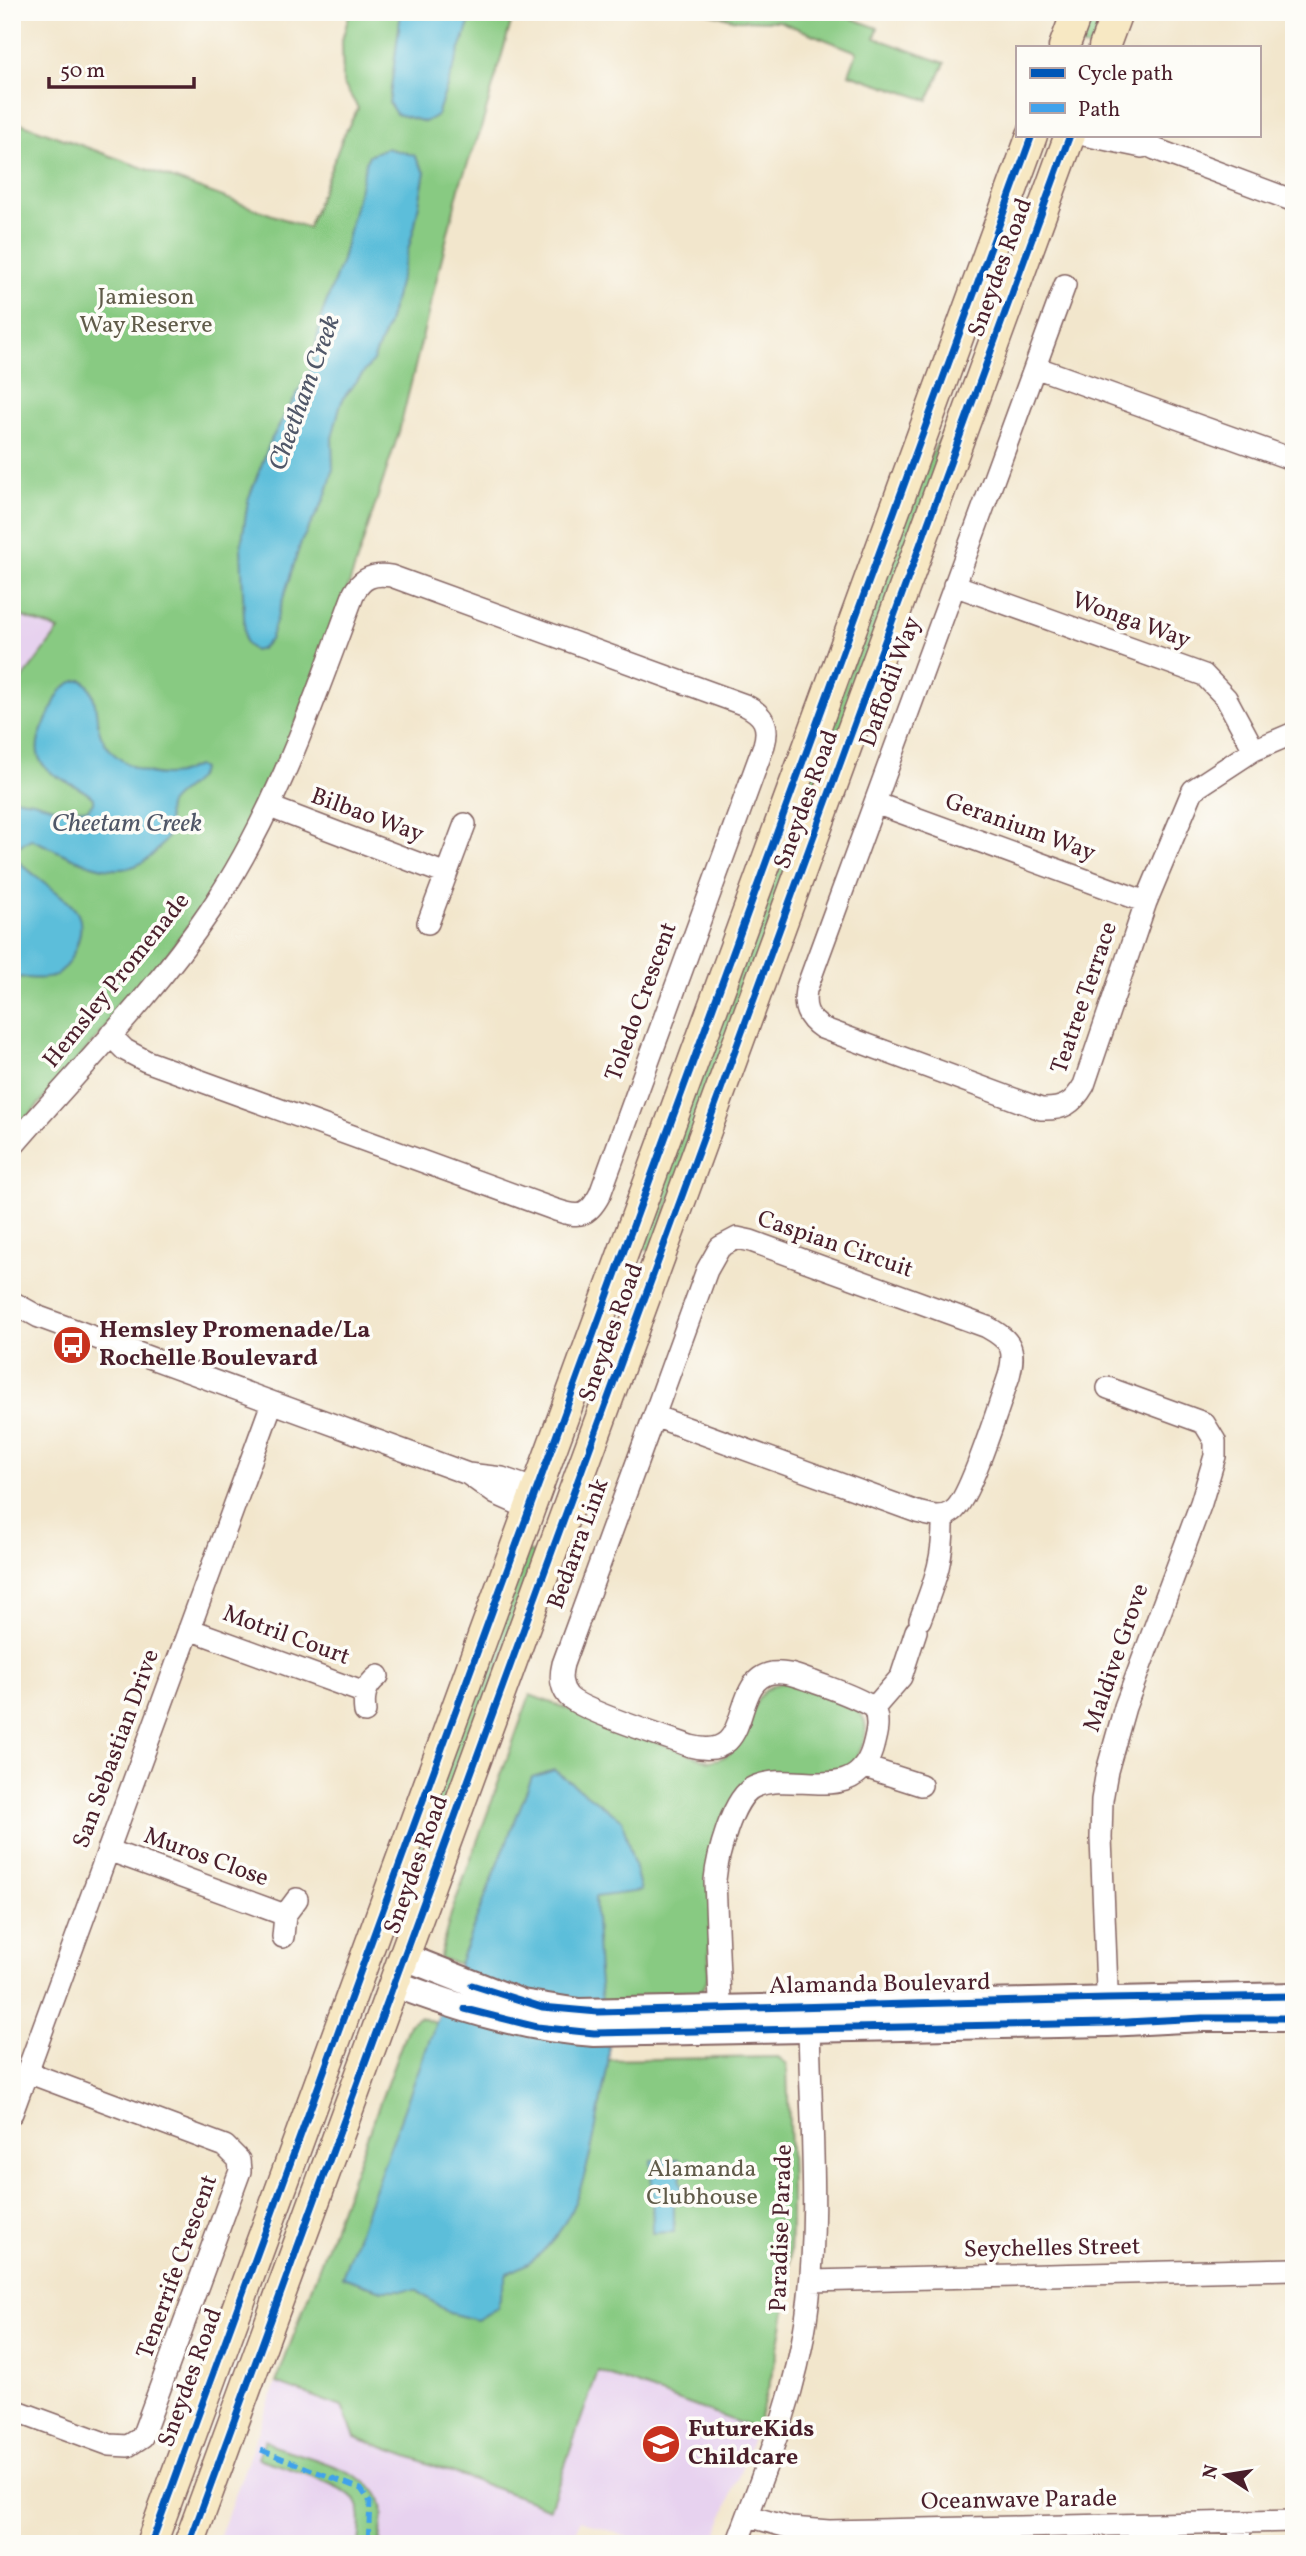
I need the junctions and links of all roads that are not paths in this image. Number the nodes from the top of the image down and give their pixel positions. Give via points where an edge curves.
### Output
1 (1077, 12) edge
2 (1117, 12) edge
3 (1064, 46) edge
4 (1104, 46) edge
5 (1032, 136) edge
6 (1070, 136) edge
7 (1089, 136) edge
8 (1131, 136) edge
9 (1155, 149) junction
10 (1294, 201) edge
11 (1065, 285) dead end
12 (1035, 367) junction
13 (1294, 460) edge
14 (371, 576) joint
15 (954, 585) junction
16 (1294, 733) edge
17 (1254, 750) junction
18 (875, 803) junction
19 (270, 807) junction
20 (465, 824) dead end
21 (446, 874) junction
22 (1146, 902) junction
23 (428, 923) dead end
24 (807, 1015) joint
25 (110, 1035) junction
26 (12, 1147) edge
27 (12, 1302) edge
28 (12, 1312) edge
29 (39, 1317) junction
30 (1108, 1388) dead end
31 (272, 1403) junction
32 (654, 1416) junction
33 (533, 1499) junction
34 (568, 1511) junction
35 (943, 1516) junction
36 (189, 1629) junction
37 (369, 1694) dead end
38 (874, 1708) junction
39 (865, 1767) junction
40 (921, 1785) dead end
41 (108, 1850) junction
42 (283, 1937) dead end
43 (366, 1957) junction
44 (400, 1970) junction
45 (1294, 1996) edge
46 (1108, 2011) junction
47 (809, 2017) junction
48 (1294, 2018) edge
49 (721, 2020) junction
50 (616, 2023) junction
51 (27, 2072) junction
52 (12, 2113) edge
53 (1294, 2269) edge
54 (811, 2281) junction
55 (12, 2409) edge
56 (748, 2516) junction
57 (1294, 2521) edge
58 (1239, 2522) junction
59 (983, 2536) edge
60 (150, 2544) edge
61 (189, 2544) edge
62 (737, 2544) edge
63 (1240, 2544) edge

1 - 3 main road
2 - 4 main road
5 - 33 main road, Sneydes Road
6 - 34 main road, Sneydes Road
7 - 9 street
8 - 9 street
9 - 10 street
11 - 12 street, Daffodil Way
12 - 13 street
12 - 15 street, Daffodil Way
14 - 19 street, Hemsley Promenade via 354,593
14 - 25 street, Toledo Crescent via 391,576 745,705 763,717 767,730 764,745 596,1202 579,1215 556,1210 146,1060
15 - 17 street, Wonga Way via 1204,674 1226,698
15 - 18 street, Daffodil Way
16 - 17 street, Teatree Terrace
17 - 22 street, Teatree Terrace via 1193,790
18 - 22 street, Geranium Way
18 - 24 street, Daffodil Way via 806,990
19 - 21 street, Bilbao Way
19 - 25 street, Hemsley Promenade via 197,930
20 - 21 street, Bilbao Way
21 - 23 street, Bilbao Way
22 - 24 street, Teatree Terrace via 1084,1085 1076,1100 1056,1110 1041,1109 822,1028
25 - 26 street, Hemsley Promenade
27 - 29 street
28 - 29 street
29 - 31 street
30 - 46 street, Maldive Grove via 1204,1423 1215,1441 1215,1455 1125,1707 1107,1771 1101,1838
31 - 33 street via 468,1474 496,1494
31 - 36 street, San Sebastian Drive
32 - 35 street via 917,1512
32 - 35 street, Caspian Circuit via 713,1258 727,1242 737,1238 751,1241 987,1327 1006,1339 1013,1359 1009,1376 966,1494
32 - 38 street, Bedarra Link via 563,1664 565,1692 580,1706 707,1749 729,1740 752,1688 772,1673 794,1675 855,1696
33 - 34 main road
33 - 43 main road, Sneydes Road
34 - 44 main road, Sneydes Road
35 - 38 street via 939,1568 901,1677
36 - 37 street, Motril Court
36 - 41 street, San Sebastian Drive
38 - 39 street via 878,1729
39 - 40 street
39 - 49 street via 839,1782 754,1787 738,1805 717,1861 715,1880
41 - 42 street, Muros Close via 291,1907
41 - 51 street, San Sebastian Drive
43 - 44 main road
43 - 60 main road, Sneydes Road
44 - 50 street, Alamanda Boulevard via 443,1973 522,2003
44 - 50 street, Alamanda Boulevard via 433,1997 537,2027 562,2031
44 - 61 main road, Sneydes Road
45 - 46 street, Alamanda Boulevard
46 - 47 street, Alamanda Boulevard
46 - 48 street, Alamanda Boulevard
47 - 49 street, Alamanda Boulevard
47 - 54 street, Paradise Parade
49 - 50 street, Alamanda Boulevard
51 - 52 street, San Sebastian Drive
51 - 55 street, Tenerrife Crescent via 225,2146 239,2160 240,2171 142,2437 120,2447
53 - 54 street, Seychelles Street
54 - 56 street, Paradise Parade via 793,2385
56 - 59 street, Oceanwave Parade via 807,2530
56 - 62 street, Paradise Parade
57 - 58 street, Oceanwave Parade
58 - 59 street, Oceanwave Parade
58 - 63 street

